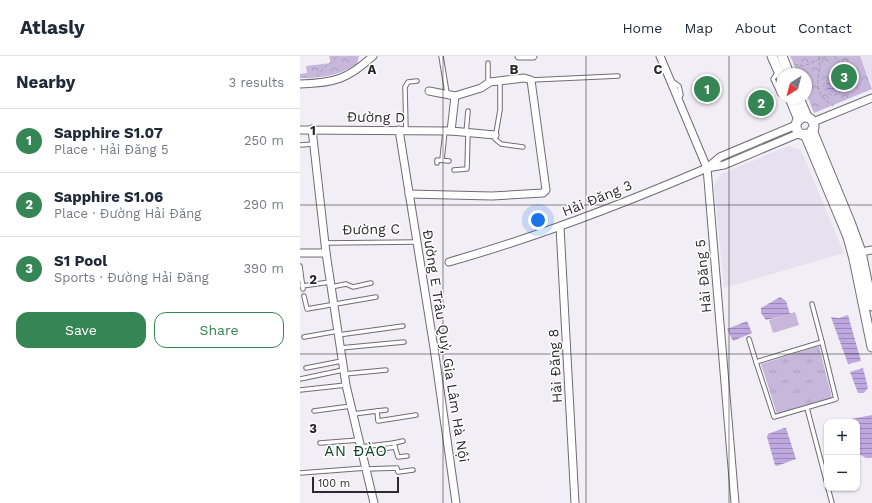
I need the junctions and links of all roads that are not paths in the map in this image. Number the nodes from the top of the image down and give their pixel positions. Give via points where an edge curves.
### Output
1 (441, 56) edge
2 (519, 56) edge
3 (530, 56) edge
4 (660, 56) edge
5 (772, 56) edge
6 (782, 56) edge
7 (370, 57) edge
8 (488, 63) dead end
9 (777, 68) edge
10 (787, 68) edge
11 (618, 76) dead end
12 (417, 80) dead end
13 (530, 80) junction
14 (500, 81) junction
15 (488, 83) junction
16 (300, 84) edge
17 (429, 91) dead end
18 (447, 93) junction
19 (455, 96) junction
20 (872, 98) edge
21 (793, 104) edge
22 (800, 104) edge
23 (468, 111) dead end
24 (805, 126) junction
25 (312, 129) junction
26 (300, 130) edge
27 (402, 130) junction
28 (448, 131) junction
29 (467, 133) junction
30 (495, 135) junction
31 (314, 144) junction
32 (300, 145) edge
33 (523, 147) dead end
34 (442, 160) junction
35 (449, 161) dead end
36 (436, 163) dead end
37 (707, 168) junction
38 (454, 170) dead end
39 (409, 194) junction
40 (560, 227) junction
41 (417, 242) junction
42 (324, 243) junction
43 (872, 250) edge
44 (300, 253) edge
45 (326, 253) junction
46 (857, 253) junction
47 (449, 262) dead end
48 (300, 266) edge
49 (371, 282) dead end
50 (330, 284) junction
51 (304, 296) dead end
52 (376, 297) dead end
53 (334, 304) junction
54 (812, 304) dead end
55 (872, 306) edge
56 (403, 326) dead end
57 (338, 333) junction
58 (304, 337) dead end
59 (749, 340) dead end
60 (404, 342) dead end
61 (822, 342) junction
62 (872, 347) edge
63 (340, 348) junction
64 (342, 361) junction
65 (756, 362) junction
66 (306, 368) dead end
67 (386, 370) dead end
68 (344, 372) junction
69 (300, 379) edge
70 (346, 385) junction
71 (300, 390) edge
72 (351, 406) junction
73 (807, 408) junction
74 (386, 410) dead end
75 (314, 411) dead end
76 (377, 411) junction
77 (353, 414) junction
78 (416, 415) dead end
79 (403, 441) dead end
80 (320, 443) dead end
81 (394, 443) junction
82 (361, 446) junction
83 (395, 447) junction
84 (407, 456) dead end
85 (366, 468) junction
86 (413, 470) dead end
87 (300, 473) edge
88 (824, 473) edge
89 (829, 491) edge
90 (374, 503) edge
91 (456, 503) edge
92 (575, 503) edge
93 (735, 503) edge
94 (832, 503) edge

1 - 18 lane
2 - 3 street
4 - 37 street, Hải Đăng 5
5 - 9 street
6 - 10 street
7 - 16 street via 351,74 337,81
8 - 15 lane
11 - 13 lane
12 - 27 lane via 408,82 405,87
13 - 14 street via 526,77
13 - 39 street via 547,186 543,193 492,196
14 - 15 street
14 - 30 lane via 500,110
15 - 19 street via 482,88
17 - 18 street
18 - 19 street
19 - 28 street
20 - 24 street, Hải Đăng 3
21 - 24 street
22 - 24 street
23 - 29 lane
24 - 37 street, Hải Đăng 3 via 720,157
24 - 46 street via 844,228
25 - 26 street, Đường D
25 - 27 street, Đường D
25 - 31 street, Đường C
27 - 28 street, Đường D
27 - 39 street, Đường E Trâu Quỳ, Gia Lâm Hà Nội
28 - 29 street, Đường D
28 - 34 lane
29 - 30 street, Đường D
29 - 38 lane via 467,169
30 - 33 lane via 501,144
31 - 32 lane
31 - 42 street, Đường C
34 - 35 lane
34 - 36 lane via 437,160
37 - 40 street, Hải Đăng 3
37 - 93 street, Hải Đăng 5
39 - 41 street, Đường E Trâu Quỳ, Gia Lâm Hà Nội
40 - 47 street, Hải Đăng 3 via 497,249
40 - 92 street, Hải Đăng 8
41 - 42 lane, Đường C
41 - 91 street, Đường E Trâu Quỳ, Gia Lâm Hà Nội
42 - 45 street, Đường C
43 - 46 street
44 - 45 street
45 - 50 street, Đường C
46 - 55 street
46 - 62 street
48 - 50 lane via 302,287
49 - 50 lane via 353,286
50 - 53 street, Đường C
51 - 53 lane via 306,309
52 - 53 lane
53 - 57 street, Đường C
54 - 61 lane
56 - 57 lane
57 - 58 lane
57 - 63 street, Đường C
59 - 65 lane
60 - 63 lane
61 - 65 lane
61 - 73 lane via 836,398
63 - 64 street, Đường C
64 - 66 lane
64 - 68 street, Đường C
65 - 73 lane via 774,417
67 - 68 lane
68 - 69 lane
68 - 70 street, Đường C
70 - 71 lane
70 - 72 street, Đường C
72 - 75 lane
72 - 77 street, Đường C
73 - 88 lane
74 - 76 lane
76 - 77 lane
76 - 78 lane via 378,421
77 - 82 street, Đường C
79 - 81 lane
80 - 82 lane
81 - 82 lane
81 - 83 lane
82 - 83 lane
82 - 85 street, Đường C
83 - 84 lane via 398,457
85 - 86 lane via 398,468 398,472
85 - 87 lane
85 - 90 street, Đường C
89 - 94 lane

